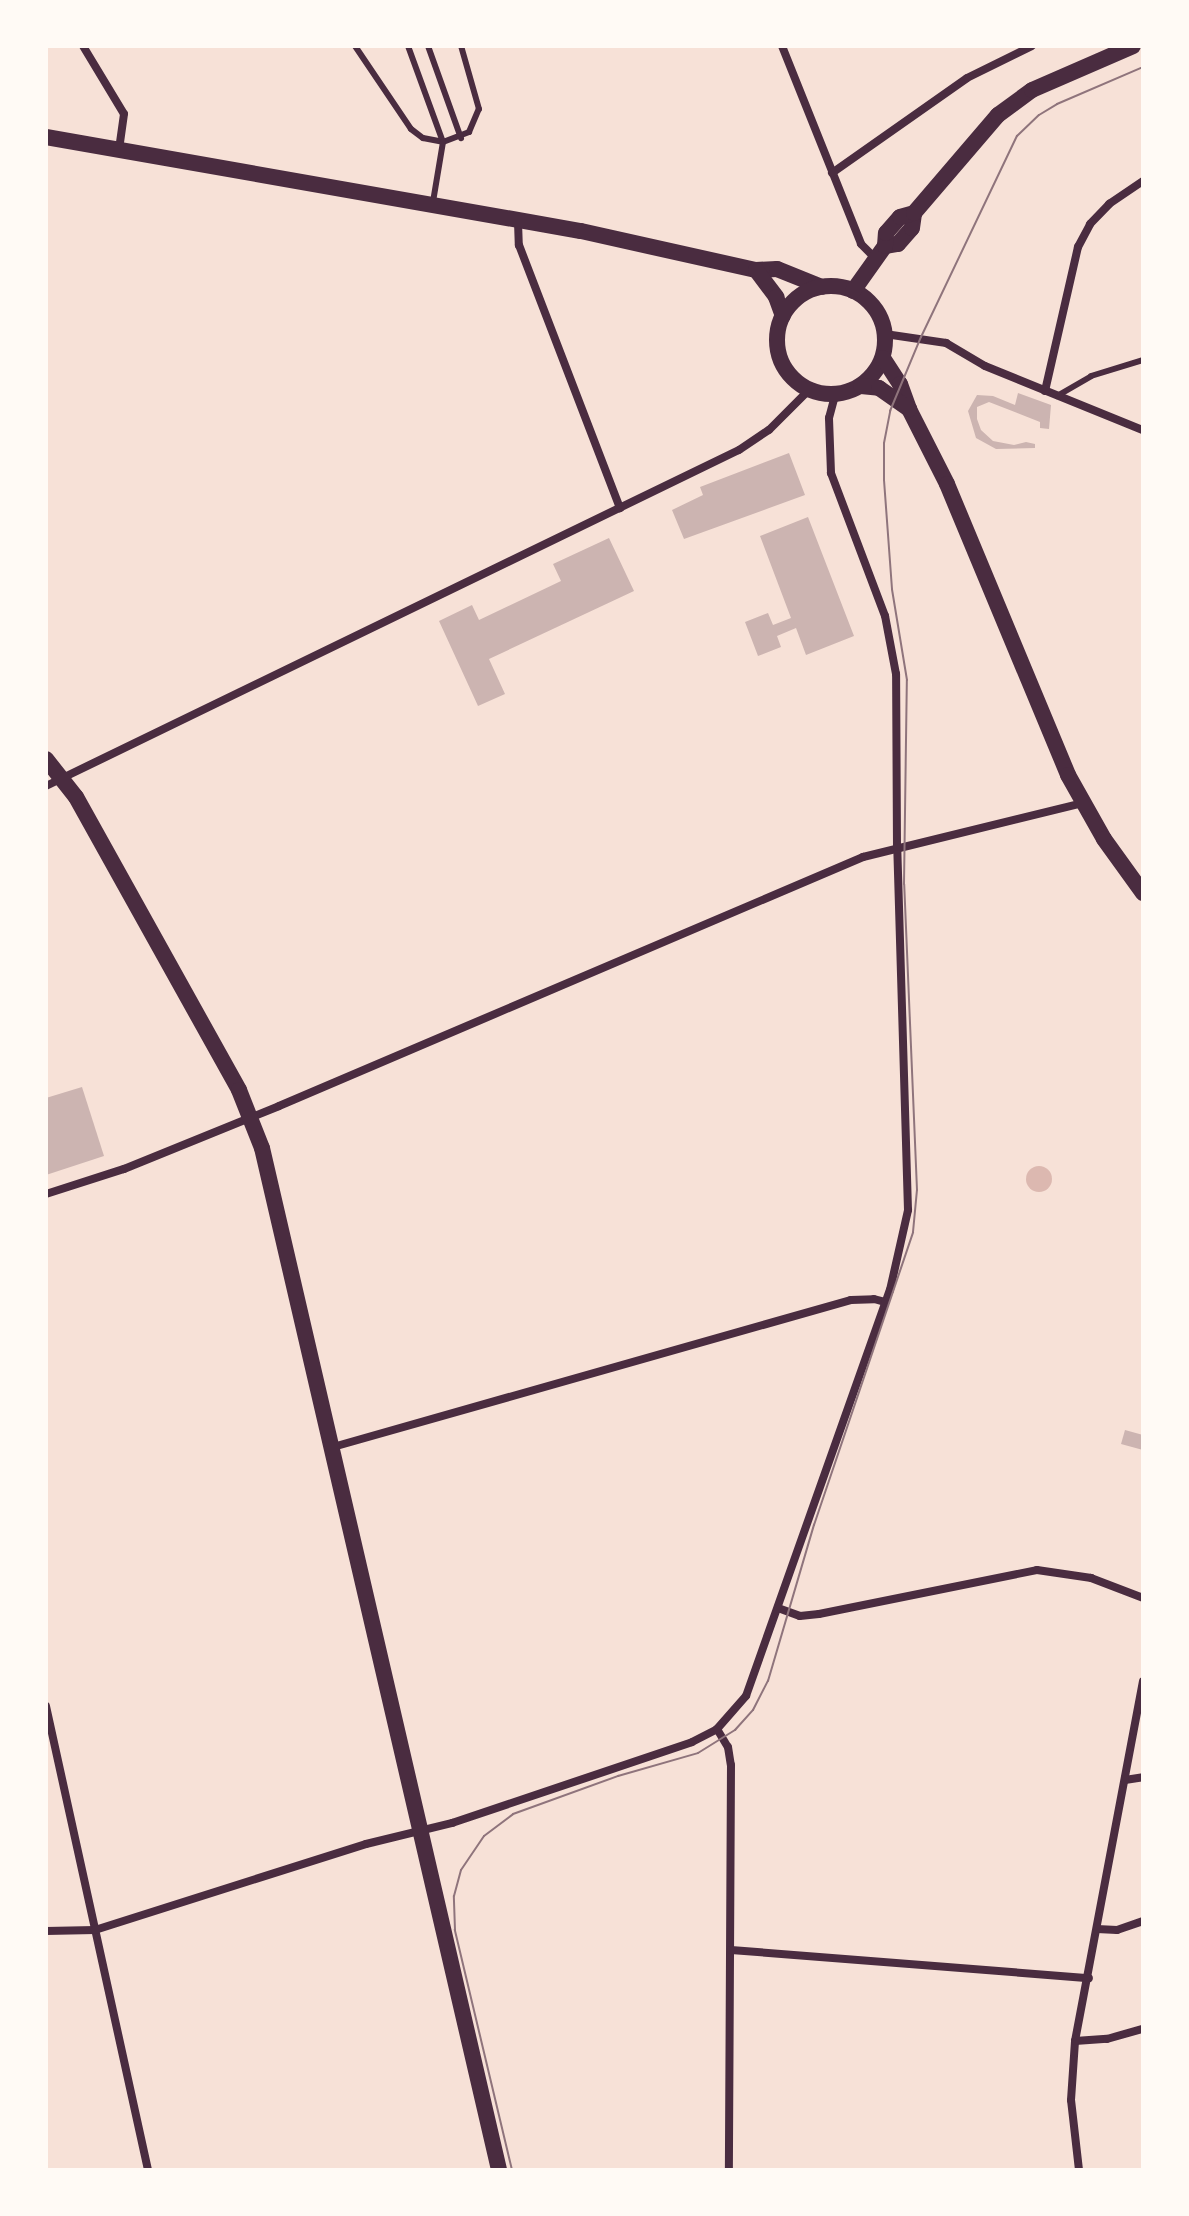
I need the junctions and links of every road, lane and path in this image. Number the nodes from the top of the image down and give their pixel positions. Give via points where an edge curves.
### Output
1 (83, 46) edge
2 (355, 46) edge
3 (408, 46) edge
4 (428, 46) edge
5 (461, 46) edge
6 (782, 46) edge
7 (1032, 46) edge
8 (1133, 46) edge
9 (46, 137) edge
10 (461, 138) junction
11 (443, 142) junction
12 (119, 150) junction
13 (832, 173) junction
14 (1143, 181) edge
15 (432, 206) junction
16 (518, 222) junction
17 (880, 252) junction
18 (756, 270) junction
19 (822, 287) junction
20 (853, 291) junction
21 (783, 316) junction
22 (885, 334) junction
23 (883, 358) junction
24 (1143, 360) edge
25 (861, 386) junction
26 (809, 390) junction
27 (1045, 391) junction
28 (835, 395) junction
29 (1057, 396) junction
30 (909, 409) junction
31 (1143, 430) edge
32 (620, 508) junction
33 (46, 759) edge
34 (62, 778) junction
35 (46, 786) edge
36 (1083, 803) junction
37 (897, 847) junction
38 (1143, 893) edge
39 (251, 1116) junction
40 (46, 1194) edge
41 (885, 1302) junction
42 (333, 1447) junction
43 (1143, 1598) edge
44 (778, 1608) junction
45 (1143, 1681) edge
46 (46, 1706) edge
47 (717, 1729) junction
48 (1143, 1777) edge
49 (1125, 1780) junction
50 (422, 1830) junction
51 (1143, 1921) edge
52 (1097, 1929) junction
53 (95, 1930) junction
54 (46, 1931) edge
55 (731, 1950) junction
56 (1089, 1978) junction
57 (1143, 2029) edge
58 (1075, 2041) junction
59 (148, 2170) edge
60 (499, 2170) edge
61 (729, 2170) edge
62 (1079, 2170) edge

1 - 12 street via 124,114
2 - 11 lane via 411,129
3 - 11 lane
4 - 10 lane
5 - 10 lane via 479,109
6 - 13 street
7 - 13 street via 967,78
8 - 17 main road via 1014,101 979,134 914,213 900,217 886,233
9 - 12 main road
10 - 11 lane
11 - 15 lane
12 - 15 main road
13 - 17 street via 861,244
14 - 27 street via 1109,204 1078,247
15 - 16 main road
16 - 18 main road
16 - 32 street via 519,245
17 - 20 main road
18 - 19 main road via 777,269
18 - 21 main road
19 - 20 main road
19 - 21 main road via 801,295
20 - 22 main road via 876,309
21 - 26 main road via 779,356 792,379
22 - 23 main road
22 - 27 street via 946,343
23 - 25 main road
23 - 30 main road
24 - 29 lane via 1091,376
25 - 28 main road
25 - 30 main road via 879,388
26 - 28 main road
26 - 32 street via 756,440
27 - 29 street
28 - 37 street via 829,418 830,466 893,649
29 - 31 street
30 - 36 main road via 947,484
32 - 34 street
33 - 34 main road
34 - 35 street
34 - 39 main road
36 - 37 street
36 - 38 main road
37 - 39 street
37 - 41 street via 908,1196 901,1249
39 - 40 street via 124,1169
39 - 42 main road
41 - 42 street via 851,1300
41 - 44 street
42 - 50 main road
43 - 44 street via 1091,1578 1037,1570 807,1616
44 - 47 street via 746,1696
45 - 49 street
46 - 53 street
47 - 50 street via 692,1742
47 - 55 street via 731,1764
48 - 49 street
49 - 52 street
50 - 53 street
50 - 60 main road
51 - 52 street via 1117,1930
52 - 56 street
53 - 54 street
53 - 59 street
55 - 56 street
55 - 61 street
56 - 58 street
57 - 58 street
58 - 62 street via 1071,2100

